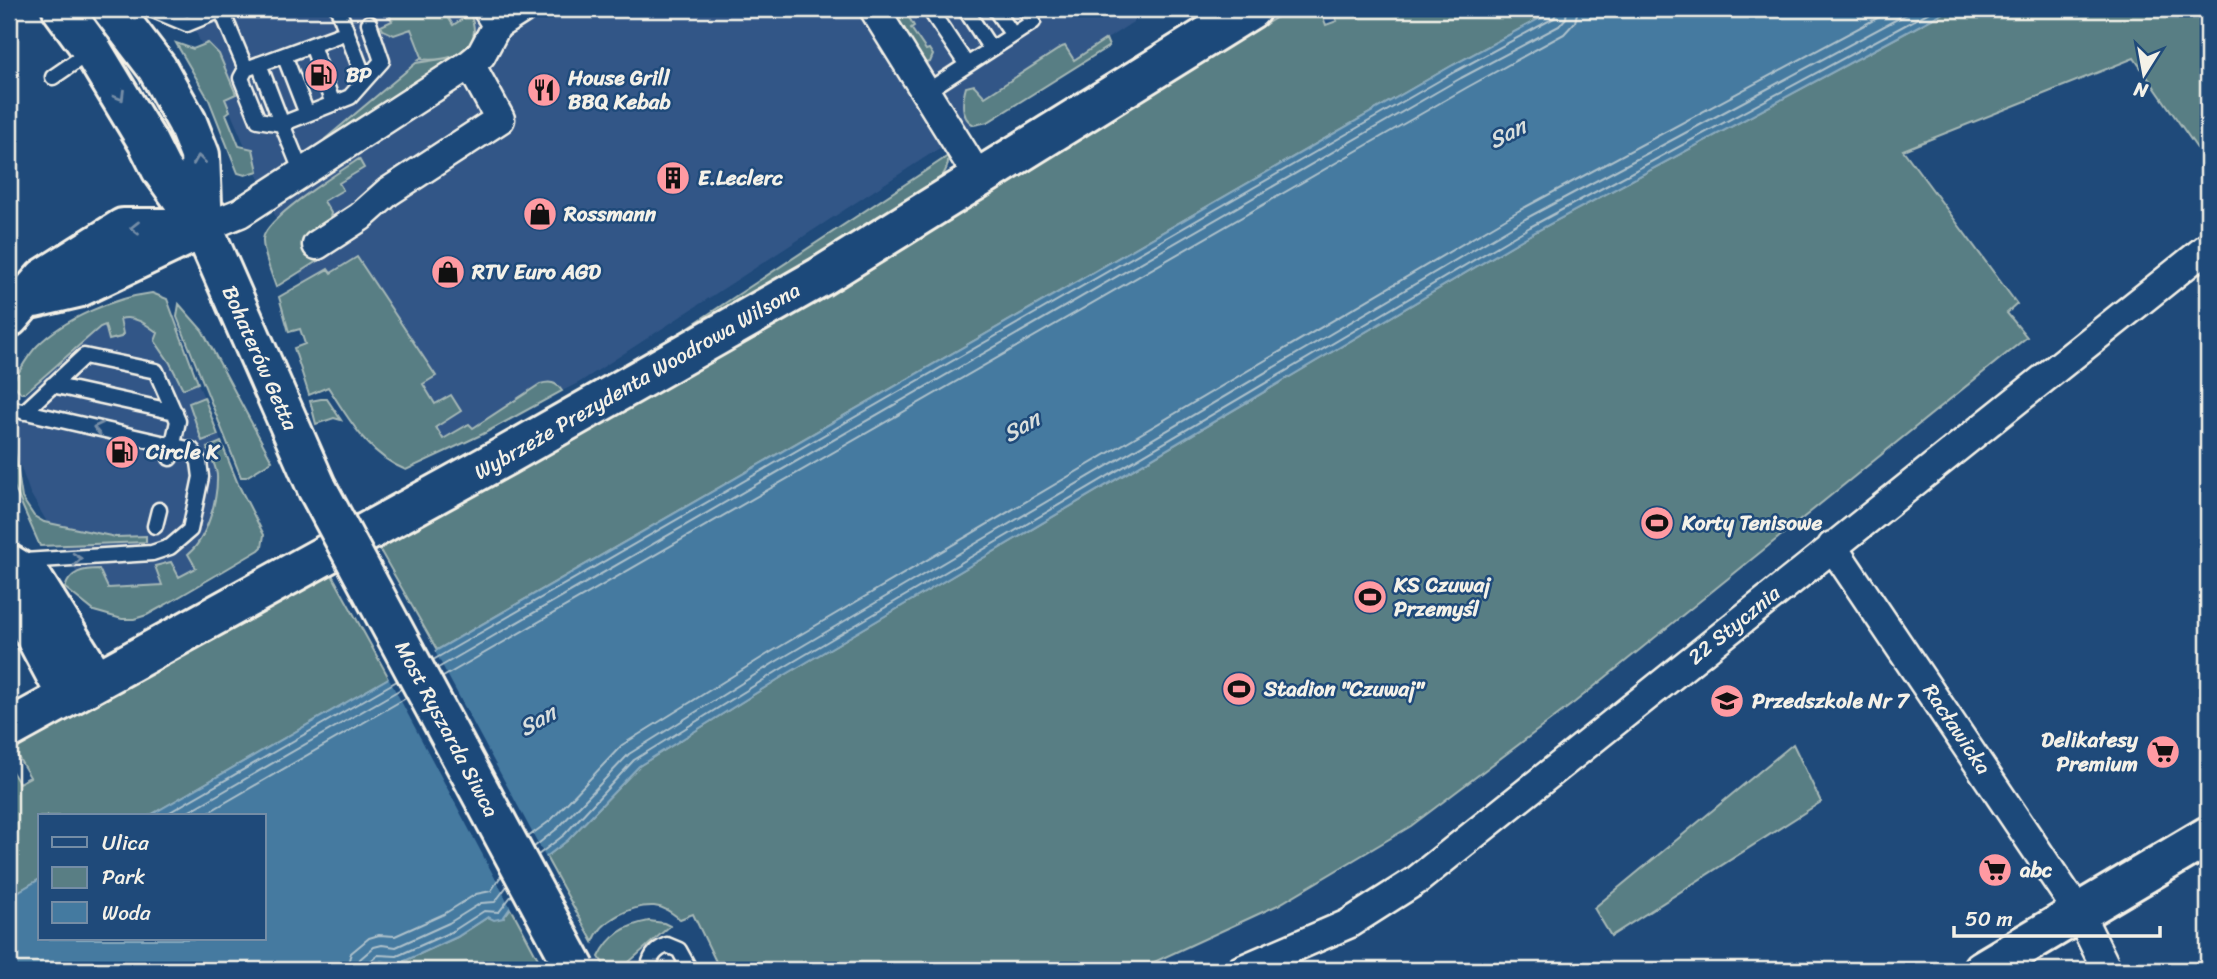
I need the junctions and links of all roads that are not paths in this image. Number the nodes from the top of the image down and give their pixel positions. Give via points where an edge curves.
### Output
1 (62, 9) edge
2 (112, 9) edge
3 (151, 9) edge
4 (221, 9) edge
5 (338, 9) edge
6 (522, 9) edge
7 (874, 9) edge
8 (932, 9) edge
9 (965, 9) edge
10 (995, 9) edge
11 (1025, 9) edge
12 (492, 17) edge
13 (1231, 17) edge
14 (369, 23) dead end
15 (346, 32) junction
16 (1013, 35) junction
17 (312, 45) junction
18 (991, 49) junction
19 (92, 50) junction
20 (284, 55) junction
21 (470, 64) junction
22 (967, 65) junction
23 (253, 67) junction
24 (53, 78) dead end
25 (365, 80) junction
26 (927, 91) junction
27 (332, 104) junction
28 (307, 114) junction
29 (282, 124) junction
30 (302, 173) junction
31 (979, 178) junction
32 (203, 228) junction
33 (317, 244) dead end
34 (2208, 247) edge
35 (15, 309) edge
36 (52, 385) junction
37 (9, 408) edge
38 (24, 412) junction
39 (174, 412) junction
40 (172, 452) junction
41 (317, 488) joint
42 (159, 510) dead end
43 (155, 526) dead end
44 (1832, 546) junction
45 (9, 562) edge
46 (9, 587) edge
47 (54, 641) junction
48 (156, 647) junction
49 (82, 688) junction
50 (12, 727) edge
51 (2208, 836) edge
52 (2079, 913) junction
53 (576, 970) edge
54 (649, 970) edge
55 (690, 970) edge
56 (1241, 970) edge
57 (1982, 970) edge
58 (2107, 970) edge

1 - 19 street, Bohaterów Getta
32 -> 2 street, Bohaterów Getta via 200,155 187,122 156,68
3 - 4 lane via 187,24
4 - 23 lane
5 - 15 lane
6 - 12 street
7 - 26 street
8 - 22 lane
9 - 18 lane
10 - 16 lane
11 - 16 lane via 1033,22
12 - 21 street via 481,55
13 - 31 street, Wybrzeże Prezydenta Woodrowa Wilsona
14 - 25 lane via 382,61
15 - 17 lane
15 - 25 lane
16 - 18 lane
17 - 20 lane
17 - 27 lane
18 - 22 lane
19 - 24 lane
19 -> 32 street, Bohaterów Getta via 161,169
20 - 23 lane
20 - 28 lane
21 - 30 street
21 - 33 street via 500,119
22 - 26 lane
23 - 29 lane
23 - 29 lane via 241,78 258,120
25 - 27 lane via 351,97
26 - 31 street
27 - 28 lane
28 - 29 lane
29 - 30 lane
30 - 32 street via 240,213
31 - 48 street, Wybrzeże Prezydenta Woodrowa Wilsona via 820,277
32 - 35 street via 123,228 44,278
32 - 41 street, Bohaterów Getta
34 - 44 street, 22 Stycznia
36 - 38 lane
36 - 39 lane
36 - 39 lane via 84,355 156,372
37 - 38 lane
40 -> 38 lane
39 - 40 lane via 178,421
45 -> 40 lane via 138,554 170,547 190,530 201,477 192,450
41 - 53 street, Most Ryszarda Siwca, bridge
42 - 43 lane
44 - 52 street, Racławicka
44 - 56 street, 22 Stycznia via 1417,880 1348,924
45 - 47 street via 33,578
46 - 47 street
47 - 48 street
47 - 49 street
47 - 50 street
48 - 49 street, Wybrzeże Prezydenta Woodrowa Wilsona
49 - 50 street, Wybrzeże Prezydenta Woodrowa Wilsona
51 - 52 street
52 - 57 street
52 - 58 street, Racławicka
54 - 55 lane via 655,952 667,945 679,950

